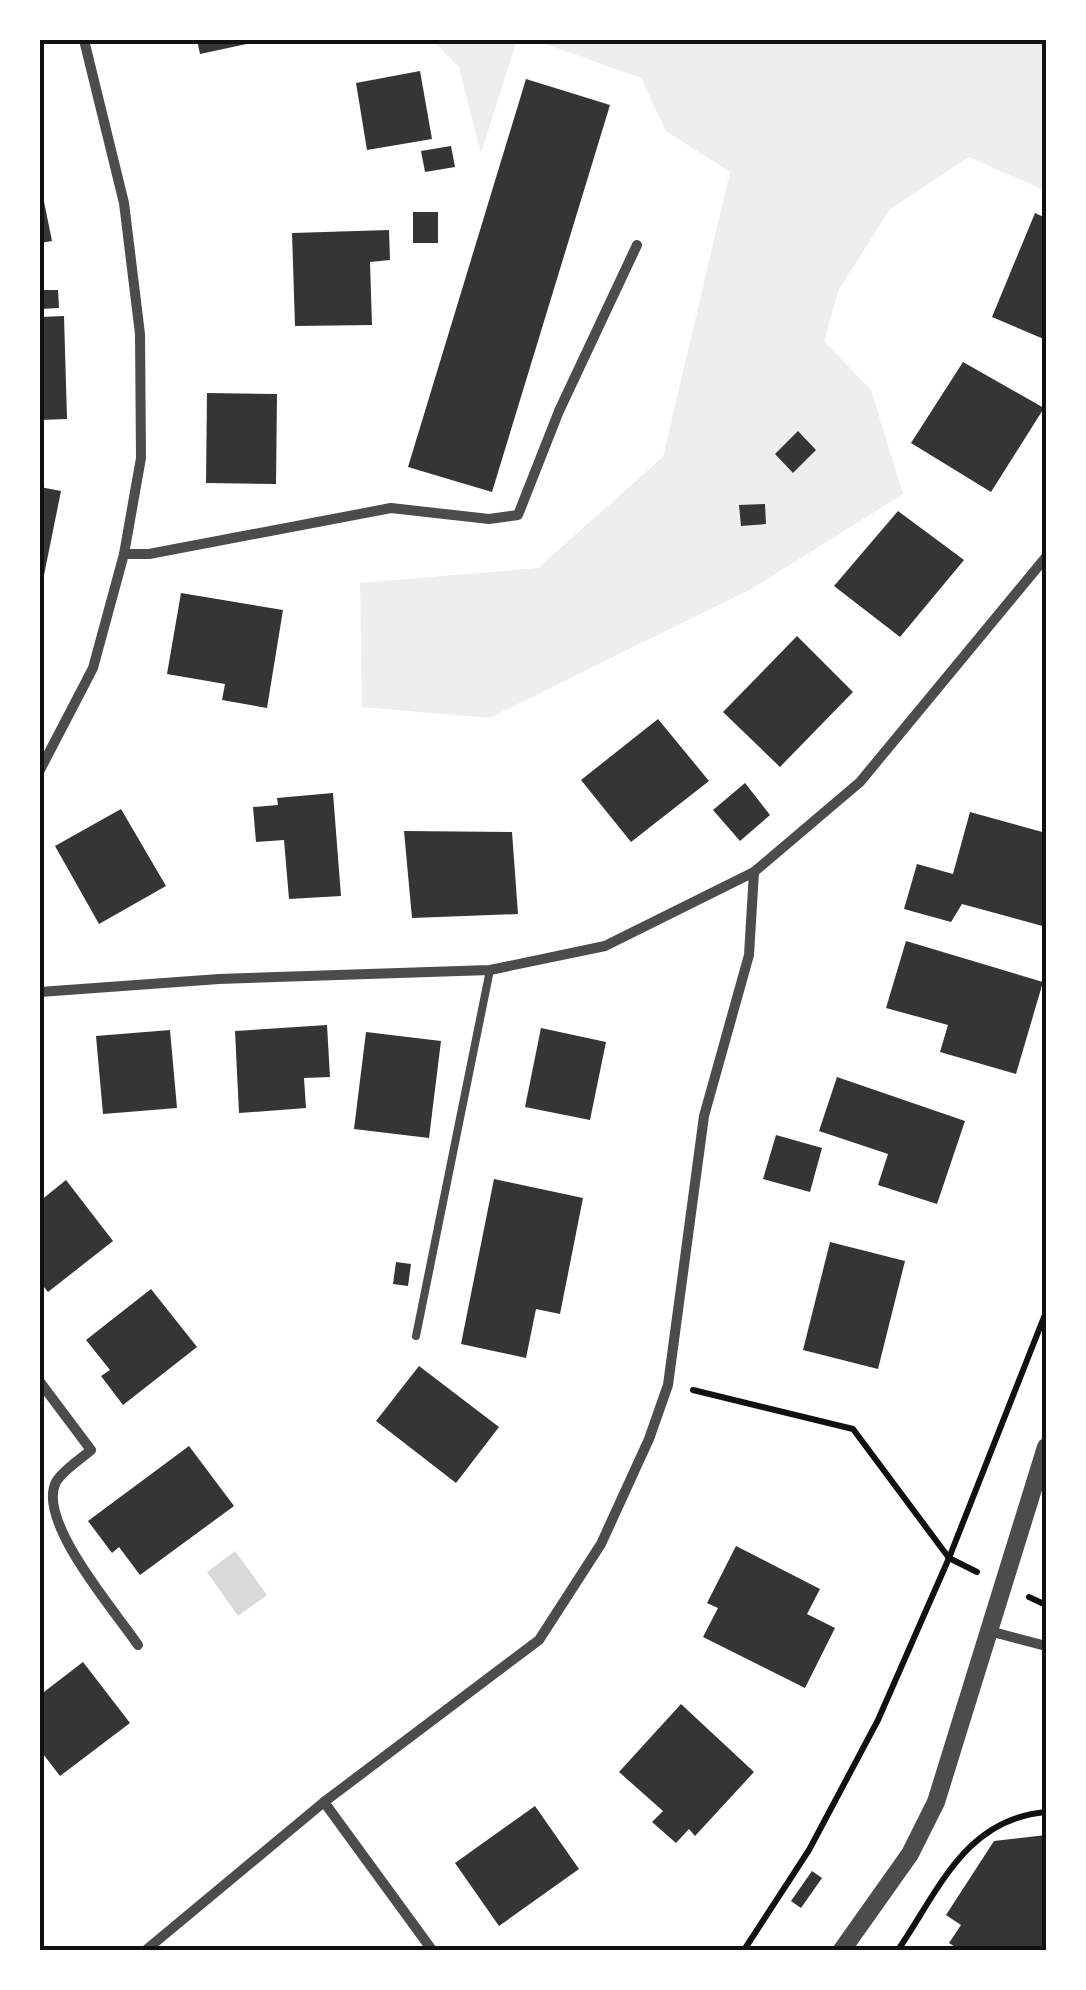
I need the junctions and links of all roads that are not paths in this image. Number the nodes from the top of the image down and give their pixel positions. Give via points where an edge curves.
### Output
1 (84, 40) edge
2 (636, 245) dead end
3 (124, 554) junction
4 (1046, 556) edge
5 (40, 770) edge
6 (754, 872) junction
7 (490, 970) junction
8 (40, 992) edge
9 (416, 1336) dead end
10 (40, 1382) edge
11 (1046, 1447) edge
12 (988, 1631) junction
13 (138, 1645) dead end
14 (1046, 1646) edge
15 (324, 1802) junction
16 (146, 1950) edge
17 (432, 1950) edge
18 (842, 1950) edge

1 - 3 street via 124,203 140,334 141,458
2 - 3 street via 518,515 489,520 391,508
3 - 5 street via 93,668
4 - 6 street via 860,782
6 - 7 street via 605,946
6 - 15 street via 749,955 704,1116 668,1385 650,1439 601,1544 539,1640
7 - 8 street via 219,978
7 - 9 lane
10 - 13 street via 91,1450 57,1480 56,1525
11 - 12 street
12 - 14 street
12 - 18 street via 936,1802 910,1854
15 - 16 street
15 - 17 street

